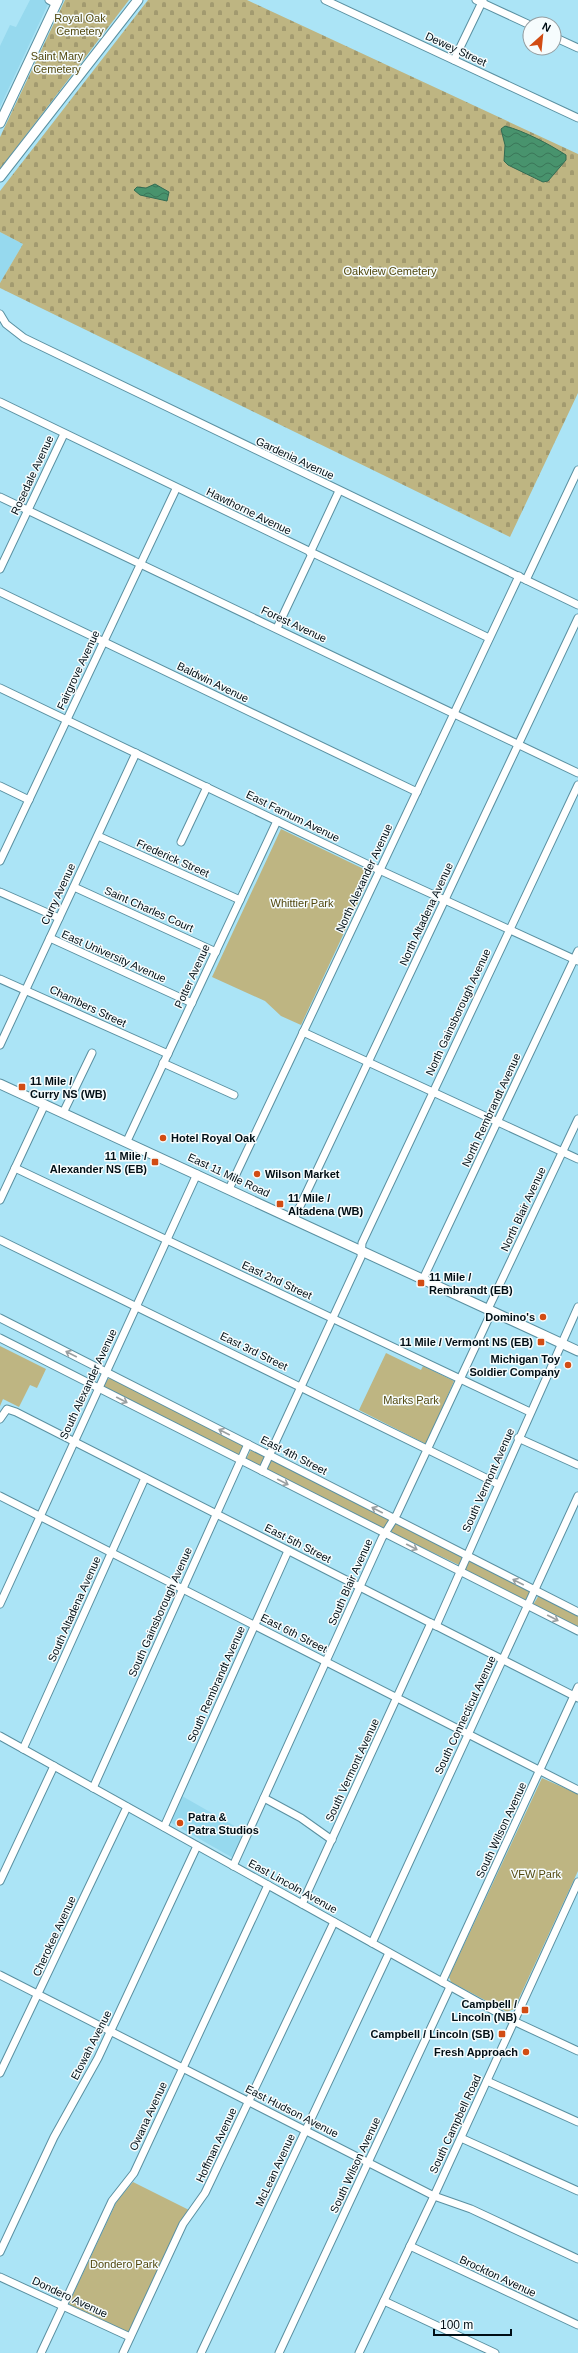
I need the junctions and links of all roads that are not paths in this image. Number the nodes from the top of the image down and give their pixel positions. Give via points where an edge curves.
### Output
1 (138, 0) edge
2 (325, 0) edge
3 (54, 1) edge
4 (480, 1) edge
5 (522, 21) edge
6 (562, 40) edge
7 (578, 48) edge
8 (454, 60) junction
9 (578, 118) edge
10 (0, 123) edge
11 (1, 178) edge
12 (0, 314) edge
13 (3, 325) edge
14 (0, 402) edge
15 (64, 434) junction
16 (578, 470) edge
17 (176, 489) junction
18 (339, 491) junction
19 (0, 497) edge
20 (28, 510) junction
21 (311, 553) junction
22 (141, 564) junction
23 (0, 569) edge
24 (519, 576) junction
25 (526, 580) junction
26 (0, 592) edge
27 (578, 605) edge
28 (578, 618) edge
29 (277, 628) junction
30 (489, 638) junction
31 (104, 642) junction
32 (0, 688) edge
33 (454, 713) junction
34 (67, 720) junction
35 (518, 744) junction
36 (136, 753) junction
37 (578, 773) edge
38 (578, 784) edge
39 (0, 786) edge
40 (207, 787) junction
41 (416, 792) junction
42 (29, 800) junction
43 (277, 821) junction
44 (98, 836) junction
45 (181, 842) dead end
46 (0, 861) edge
47 (380, 870) junction
48 (74, 887) junction
49 (0, 892) edge
50 (445, 899) junction
51 (240, 900) junction
52 (59, 918) junction
53 (510, 929) junction
54 (50, 938) junction
55 (578, 951) edge
56 (216, 952) junction
57 (576, 960) edge
58 (0, 978) edge
59 (26, 990) junction
60 (192, 1003) junction
61 (303, 1032) junction
62 (0, 1044) edge
63 (92, 1052) dead end
64 (168, 1054) junction
65 (368, 1062) junction
66 (164, 1063) junction
67 (0, 1084) edge
68 (433, 1092) junction
69 (234, 1095) dead end
70 (45, 1104) junction
71 (63, 1113) junction
72 (578, 1119) edge
73 (497, 1122) junction
74 (127, 1141) junction
75 (562, 1152) junction
76 (578, 1159) edge
77 (15, 1168) junction
78 (197, 1174) junction
79 (229, 1189) junction
80 (0, 1200) edge
81 (294, 1219) junction
82 (0, 1240) edge
83 (167, 1240) junction
84 (361, 1250) junction
85 (423, 1279) junction
86 (136, 1305) junction
87 (578, 1307) edge
88 (490, 1310) junction
89 (0, 1318) edge
90 (332, 1318) junction
91 (0, 1338) edge
92 (561, 1343) junction
93 (578, 1351) edge
94 (105, 1372) junction
95 (460, 1380) junction
96 (301, 1386) junction
97 (98, 1388) junction
98 (530, 1412) junction
99 (0, 1419) edge
100 (518, 1438) junction
101 (73, 1441) junction
102 (248, 1444) junction
103 (428, 1449) junction
104 (269, 1455) junction
105 (241, 1460) junction
106 (578, 1465) edge
107 (262, 1471) junction
108 (145, 1478) junction
109 (498, 1484) junction
110 (0, 1496) edge
111 (578, 1496) edge
112 (216, 1514) junction
113 (40, 1515) junction
114 (394, 1518) junction
115 (385, 1533) junction
116 (288, 1551) junction
117 (112, 1552) junction
118 (467, 1555) junction
119 (460, 1571) junction
120 (360, 1587) junction
121 (183, 1588) junction
122 (536, 1591) junction
123 (0, 1604) edge
124 (528, 1606) junction
125 (578, 1612) edge
126 (433, 1624) junction
127 (255, 1626) junction
128 (578, 1631) edge
129 (502, 1660) junction
130 (326, 1661) junction
131 (578, 1687) edge
132 (397, 1697) junction
133 (576, 1697) edge
134 (468, 1734) junction
135 (0, 1736) edge
136 (23, 1749) junction
137 (54, 1766) junction
138 (540, 1771) junction
139 (93, 1788) junction
140 (578, 1790) edge
141 (264, 1798) junction
142 (127, 1807) junction
143 (164, 1827) junction
144 (332, 1840) junction
145 (197, 1846) junction
146 (233, 1866) junction
147 (0, 1880) edge
148 (578, 1882) edge
149 (268, 1885) junction
150 (302, 1904) junction
151 (334, 1922) junction
152 (372, 1943) junction
153 (389, 1953) junction
154 (0, 1975) edge
155 (442, 1982) junction
156 (450, 1986) junction
157 (39, 1995) junction
158 (514, 2022) junction
159 (111, 2032) junction
160 (578, 2050) edge
161 (182, 2068) junction
162 (0, 2073) edge
163 (487, 2080) junction
164 (249, 2101) junction
165 (578, 2122) edge
166 (306, 2130) junction
167 (461, 2138) junction
168 (368, 2162) junction
169 (578, 2191) edge
170 (434, 2196) junction
171 (410, 2246) junction
172 (0, 2252) edge
173 (578, 2259) edge
174 (0, 2277) edge
175 (384, 2301) junction
176 (63, 2306) junction
177 (578, 2325) edge
178 (130, 2337) junction
179 (41, 2353) edge
180 (123, 2353) edge
181 (201, 2353) edge
182 (279, 2353) edge
183 (359, 2353) edge
184 (495, 2353) edge

1 - 11 main road
2 - 8 street, Dewey Street
3 - 10 main road
4 - 5 street
4 - 8 street
6 - 7 street
8 - 9 street, Dewey Street
12 - 13 street, Gardenia Avenue
13 - 18 street, Gardenia Avenue via 24,338
14 - 15 street, Hawthorne Avenue
15 - 17 street, Hawthorne Avenue
15 - 20 street, Rosedale Avenue
16 - 25 street
17 - 21 street, Hawthorne Avenue
17 - 22 street, Fairgrove Avenue
18 - 21 street
18 - 24 street, Gardenia Avenue
19 - 20 street, Forest Avenue
20 - 22 street, Forest Avenue
20 - 23 street, Rosedale Avenue
21 - 29 street
21 - 30 street, Hawthorne Avenue
22 - 29 street, Forest Avenue
22 - 31 street, Fairgrove Avenue
24 - 25 street, Gardenia Avenue
24 - 30 street, North Alexander Avenue
25 - 27 street, Gardenia Avenue
26 - 31 street, Baldwin Avenue
28 - 35 street, North Altadena Avenue
29 - 33 street, Forest Avenue
30 - 33 street, North Alexander Avenue
31 - 34 street, Fairgrove Avenue
31 - 41 street, Baldwin Avenue
32 - 34 street, East Farnum Avenue
33 - 35 street, Forest Avenue
33 - 41 street, North Alexander Avenue
34 - 36 street, East Farnum Avenue
34 - 42 street, Fairgrove Avenue
35 - 37 street, Forest Avenue
35 - 50 street, North Altadena Avenue
36 - 40 street, East Farnum Avenue
36 - 44 street, Curry Avenue
38 - 53 street, North Gainsborough Avenue
39 - 42 street
40 - 43 street, East Farnum Avenue
40 - 45 street
41 - 47 street, North Alexander Avenue
42 - 46 street, Fairgrove Avenue
43 - 47 street, East Farnum Avenue
43 - 51 street, Potter Avenue
44 - 48 street, Curry Avenue
44 - 51 street, Frederick Street
47 - 50 street, East Farnum Avenue
47 - 61 street, North Alexander Avenue
48 - 52 street, Curry Avenue
48 - 56 street, Saint Charles Court
49 - 52 street, East University Avenue
50 - 53 street, East Farnum Avenue
50 - 65 street, North Altadena Avenue
51 - 56 street, Potter Avenue
52 - 54 street, Curry Avenue
53 - 57 street, East Farnum Avenue
53 - 68 street, North Gainsborough Avenue
54 - 59 street, Curry Avenue
54 - 60 street, East University Avenue
55 - 57 street, North Rembrandt Avenue
56 - 60 street, Potter Avenue
57 - 73 street, North Rembrandt Avenue
58 - 59 street, Chambers Street
59 - 62 street, Curry Avenue
59 - 64 street, Chambers Street
60 - 64 street, Potter Avenue
61 - 65 street
61 - 79 street, North Alexander Avenue
63 - 71 street
64 - 66 street, Potter Avenue
65 - 68 street
65 - 81 street, North Altadena Avenue
66 - 69 street
66 - 74 street, Potter Avenue
67 - 70 main road, East 11 Mile Road
68 - 73 street
68 - 84 street, North Gainsborough Avenue
70 - 71 main road, East 11 Mile Road
70 - 77 street
71 - 74 main road, East 11 Mile Road
72 - 75 street, North Blair Avenue
73 - 75 street
73 - 85 street, North Rembrandt Avenue
74 - 78 main road, East 11 Mile Road
75 - 76 street
75 - 88 street, North Blair Avenue
77 - 80 street
77 - 83 street, East 2nd Street
78 - 79 main road, East 11 Mile Road
78 - 83 street, South Alexander Avenue
79 - 81 main road, East 11 Mile Road
81 - 84 main road, East 11 Mile Road
82 - 86 street, East 3rd Street
83 - 86 street, South Alexander Avenue
83 - 90 street, East 2nd Street
84 - 85 main road, East 11 Mile Road
84 - 90 street via 360,1258
85 - 88 main road, East 11 Mile Road
86 - 94 street, South Alexander Avenue
86 - 96 street, East 3rd Street
87 - 92 street, South Vermont Avenue
88 - 92 main road, East 11 Mile Road
88 - 95 street, South Blair Avenue
94 -> 89 street, East 4th Street
90 - 95 street, East 2nd Street
90 - 96 street
91 - 97 street
92 - 93 main road, East 11 Mile Road
92 - 98 street, South Vermont Avenue
94 - 97 street, South Alexander Avenue
102 -> 94 street, East 4th Street
95 - 98 street, East 2nd Street
95 - 103 street, South Blair Avenue
96 - 103 street, East 3rd Street
96 - 104 street
97 - 101 street, South Alexander Avenue
97 -> 105 street
98 - 100 street, South Vermont Avenue
99 - 101 street, East 5th Street via 7,1409
100 - 106 street
100 - 109 street, South Vermont Avenue
101 - 108 street, East 5th Street
101 - 113 street, South Alexander Avenue
102 - 104 street, East 4th Street
102 - 105 street, South Gainsborough Avenue
103 - 109 street, East 3rd Street
103 - 114 street, South Blair Avenue
104 - 107 street
114 -> 104 street, East 4th Street
105 - 107 street
105 - 112 street, South Gainsborough Avenue
107 -> 115 street
108 - 112 street, East 5th Street
108 - 117 street, South Altadena Avenue
109 - 118 street, South Vermont Avenue
110 - 113 street, East 6th Street
111 - 122 street, South Connecticut Avenue
112 - 116 street, East 5th Street
112 - 121 street, South Gainsborough Avenue
113 - 117 street, East 6th Street
113 - 123 street, South Alexander Avenue
114 - 115 street, South Blair Avenue
114 - 118 street, East 4th Street
115 -> 119 street
115 - 120 street, South Blair Avenue
116 - 120 street, East 5th Street
116 - 127 street, South Rembrandt Avenue
117 - 121 street, East 6th Street
117 - 136 street, South Altadena Avenue
118 - 119 street, South Vermont Avenue
122 -> 118 street, East 4th Street
119 - 124 street
119 - 126 street, South Vermont Avenue
120 - 126 street, East 5th Street
120 - 130 street, South Blair Avenue
121 - 127 street, East 6th Street
121 - 139 street, South Gainsborough Avenue
122 - 124 street, South Connecticut Avenue
122 - 125 street, East 4th Street
124 -> 128 street
124 - 129 street, South Connecticut Avenue
126 - 129 street, East 5th Street
126 - 132 street, South Vermont Avenue
127 - 130 street, East 6th Street
127 - 143 street, South Rembrandt Avenue
129 - 133 street, East 5th Street
129 - 134 street, South Connecticut Avenue
130 - 132 street, East 6th Street
130 - 141 street, South Blair Avenue
131 - 133 street, South Wilson Avenue
132 - 134 street, East 6th Street
132 - 144 street, South Vermont Avenue
133 - 138 street, South Wilson Avenue
134 - 138 street, East 6th Street
134 - 152 street, South Connecticut Avenue
135 - 136 street, East Lincoln Avenue
136 - 137 street, East Lincoln Avenue
137 - 139 street, East Lincoln Avenue
137 - 147 street
138 - 140 street, East 6th Street
138 - 155 street, South Wilson Avenue
139 - 142 street, East Lincoln Avenue
141 - 144 street via 301,1818
141 - 146 street, South Blair Avenue
142 - 143 street, East Lincoln Avenue
142 - 157 street, Cherokee Avenue
143 - 145 street, East Lincoln Avenue
144 - 150 street, South Vermont Avenue
145 - 146 street, East Lincoln Avenue
145 - 159 street, Etowah Avenue
146 - 149 street, East Lincoln Avenue
148 - 158 street, South Campbell Road
149 - 150 street, East Lincoln Avenue
149 - 161 street, Owana Avenue
150 - 151 street, East Lincoln Avenue
151 - 152 street, East Lincoln Avenue
151 - 164 street, Hoffman Avenue
152 - 153 street, East Lincoln Avenue
153 - 155 street, East Lincoln Avenue
153 - 166 street, McLean Avenue
154 - 157 street, East Hudson Avenue
155 - 156 street, East Lincoln Avenue
156 - 158 street, East Lincoln Avenue
156 - 168 street, South Wilson Avenue
157 - 159 street, East Hudson Avenue
157 - 162 street, Cherokee Avenue
158 - 160 street, East Lincoln Avenue
158 - 163 street, South Campbell Road
159 - 161 street, East Hudson Avenue
159 - 172 street, Etowah Avenue via 52,2143
161 - 164 street, East Hudson Avenue
161 - 176 street, Owana Avenue via 134,2173 112,2201
163 - 165 street
163 - 167 street, South Campbell Road
164 - 166 street, East Hudson Avenue
164 - 178 street, Hoffman Avenue via 203,2198 183,2224
166 - 168 street, East Hudson Avenue
166 - 181 street, McLean Avenue
167 - 169 street
167 - 170 street, South Campbell Road
168 - 170 street, East Hudson Avenue
168 - 182 street, South Wilson Avenue
170 - 171 street, South Campbell Road
170 - 173 street, East Hudson Avenue via 471,2209
171 - 175 street, South Campbell Road
171 - 177 street, Brockton Avenue
174 - 176 street, Dondero Avenue
175 - 183 street, South Campbell Road
175 - 184 street
176 - 178 street, Dondero Avenue
176 - 179 street, Owana Avenue
178 - 180 street, Hoffman Avenue

